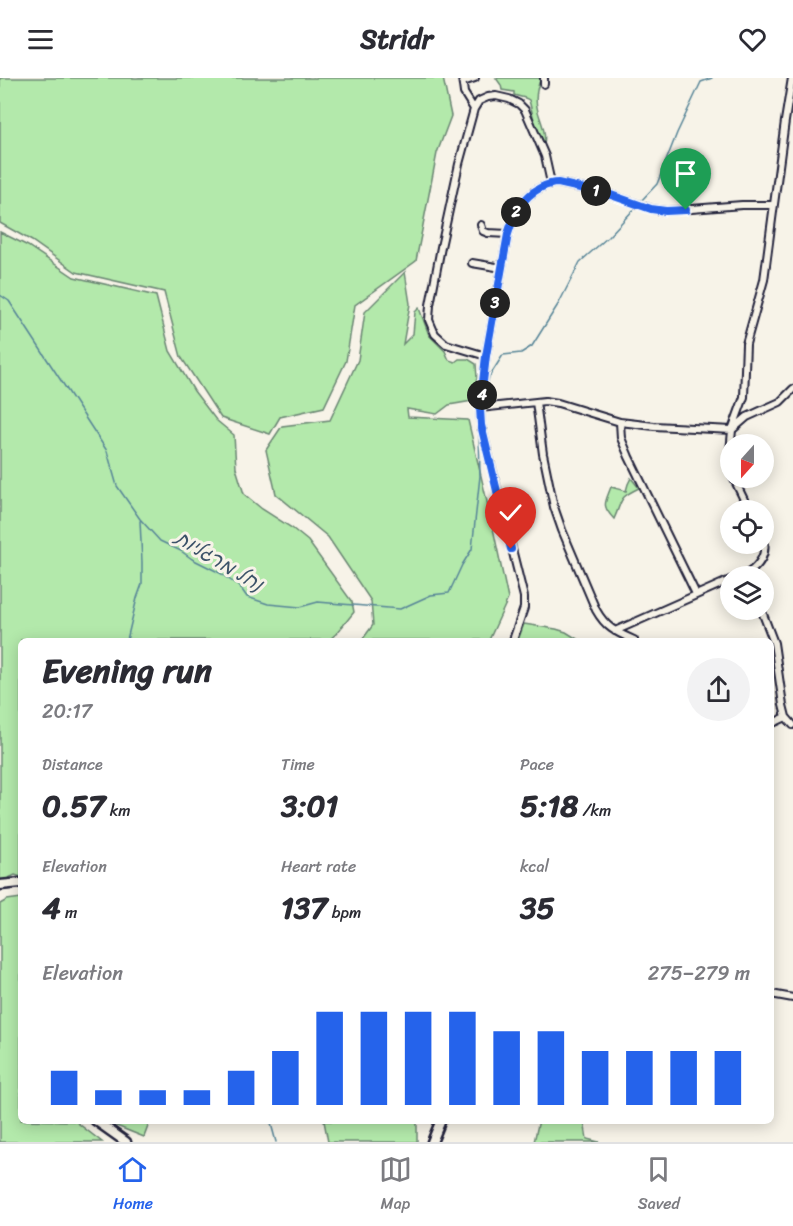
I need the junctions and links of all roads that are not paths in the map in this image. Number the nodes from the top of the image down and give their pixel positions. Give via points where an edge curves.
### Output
1 (475, 78) edge
2 (792, 78) edge
3 (462, 80) edge
4 (474, 109) junction
5 (551, 183) junction
6 (773, 205) junction
7 (481, 225) dead end
8 (508, 234) junction
9 (472, 263) dead end
10 (502, 268) junction
11 (486, 356) junction
12 (793, 389) edge
13 (536, 402) junction
14 (480, 408) junction
15 (620, 422) junction
16 (732, 430) junction
17 (732, 434) edge
18 (720, 584) edge
19 (696, 594) junction
20 (765, 620) edge
21 (615, 631) junction
22 (514, 638) edge
23 (630, 638) edge
24 (772, 638) edge
25 (774, 644) edge
26 (786, 717) junction
27 (774, 723) edge
28 (793, 725) edge
29 (18, 883) edge
30 (0, 885) edge
31 (774, 995) edge
32 (793, 998) edge
33 (101, 1124) edge
34 (439, 1124) edge
35 (126, 1142) edge
36 (432, 1142) edge

1 - 3 street
2 - 6 street
3 - 4 street via 464,93
4 - 5 street via 479,102 496,96 519,104 545,156
4 - 11 street via 450,206 429,320 435,334 446,344
5 - 6 street via 666,211
5 - 8 street via 519,205
6 - 16 street via 764,280 746,344 744,397
7 - 8 street via 488,233
8 - 10 street
9 - 10 street
10 - 11 street
11 - 14 street
12 - 16 street via 780,402 747,417
13 - 14 street
13 - 15 street via 558,403
13 - 21 street via 554,507 596,610 602,622
14 - 22 street via 524,597
15 - 16 street
15 - 19 street via 621,438 629,457
16 - 17 street
18 - 19 street
19 - 21 street
20 - 24 street
21 - 23 street
25 - 26 street
26 - 27 street
26 - 28 street
29 - 30 main road
31 - 32 street
33 - 35 main road
34 - 36 main road

